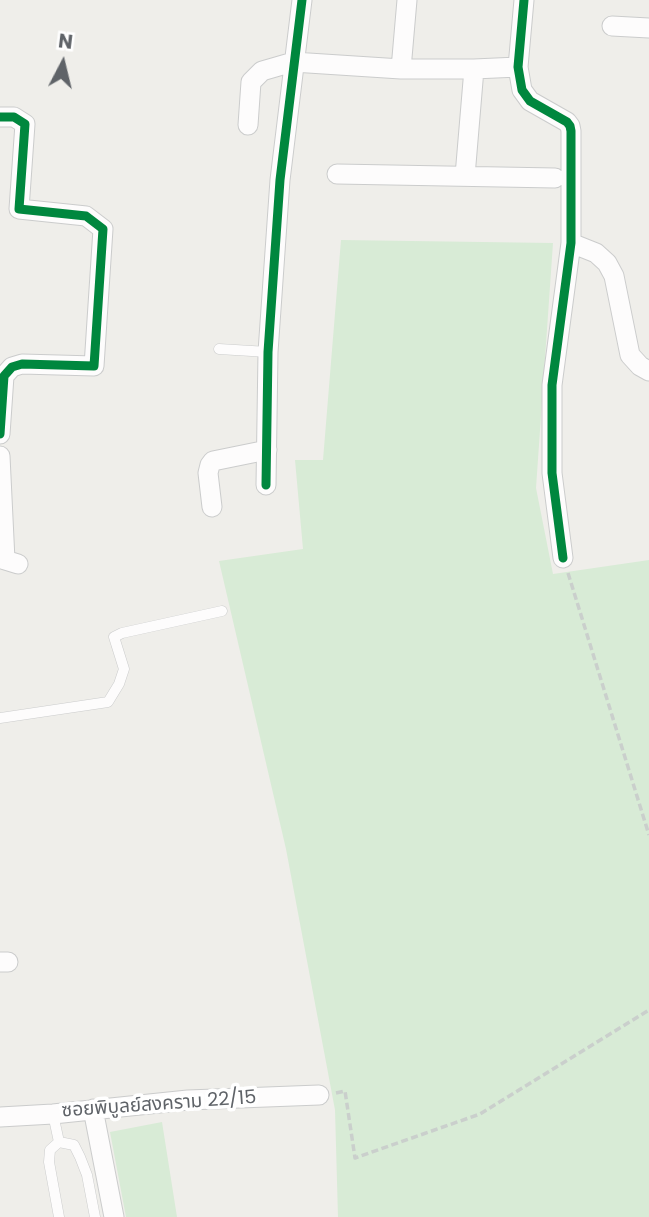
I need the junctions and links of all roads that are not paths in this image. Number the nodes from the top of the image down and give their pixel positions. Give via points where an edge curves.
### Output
1 (302, 0) edge
2 (407, 0) edge
3 (524, 0) edge
4 (612, 26) dead end
5 (649, 28) edge
6 (293, 62) junction
7 (518, 67) junction
8 (401, 69) junction
9 (474, 69) junction
10 (0, 117) edge
11 (248, 125) dead end
12 (337, 174) dead end
13 (465, 176) junction
14 (555, 178) dead end
15 (571, 243) junction
16 (219, 349) dead end
17 (268, 352) junction
18 (649, 371) edge
19 (0, 433) edge
20 (267, 450) junction
21 (0, 451) edge
22 (0, 456) edge
23 (266, 485) dead end
24 (212, 507) dead end
25 (563, 558) road end
26 (18, 564) dead end
27 (222, 611) dead end
28 (0, 718) edge
29 (319, 1096) road end
30 (93, 1109) junction
31 (53, 1114) junction
32 (0, 1117) edge
33 (59, 1142) junction
34 (59, 1217) edge
35 (95, 1217) edge
36 (114, 1217) edge

1 - 6 street
2 - 8 street
3 - 7 street
4 - 5 street
6 - 8 street
6 - 11 street via 262,71 251,82
6 - 17 street
7 - 9 street
7 - 15 street via 522,90 530,101 570,126
8 - 9 street
9 - 13 street
10 - 19 street via 14,117 25,124 19,209 86,216 103,229 94,366 12,367 4,376
12 - 13 street
13 - 14 street
15 - 18 street via 607,263 614,276 630,355
15 - 25 street via 552,385 552,473
16 - 17 lane
17 - 20 street
20 - 23 street
20 - 24 street via 213,461 208,473
21 - 22 street
22 - 26 street via 5,560
27 - 28 lane via 114,637 124,669 108,702
29 - 30 street, ซอยพิบูลย์สงคราม 22/15 via 188,1100
30 - 31 street, ซอยพิบูลย์สงคราม 22/15
30 - 36 street
31 - 32 street, ซอยพิบูลย์สงคราม 22/15
31 - 33 lane
33 - 34 lane via 50,1150 49,1162
33 - 35 lane via 74,1145 80,1157

